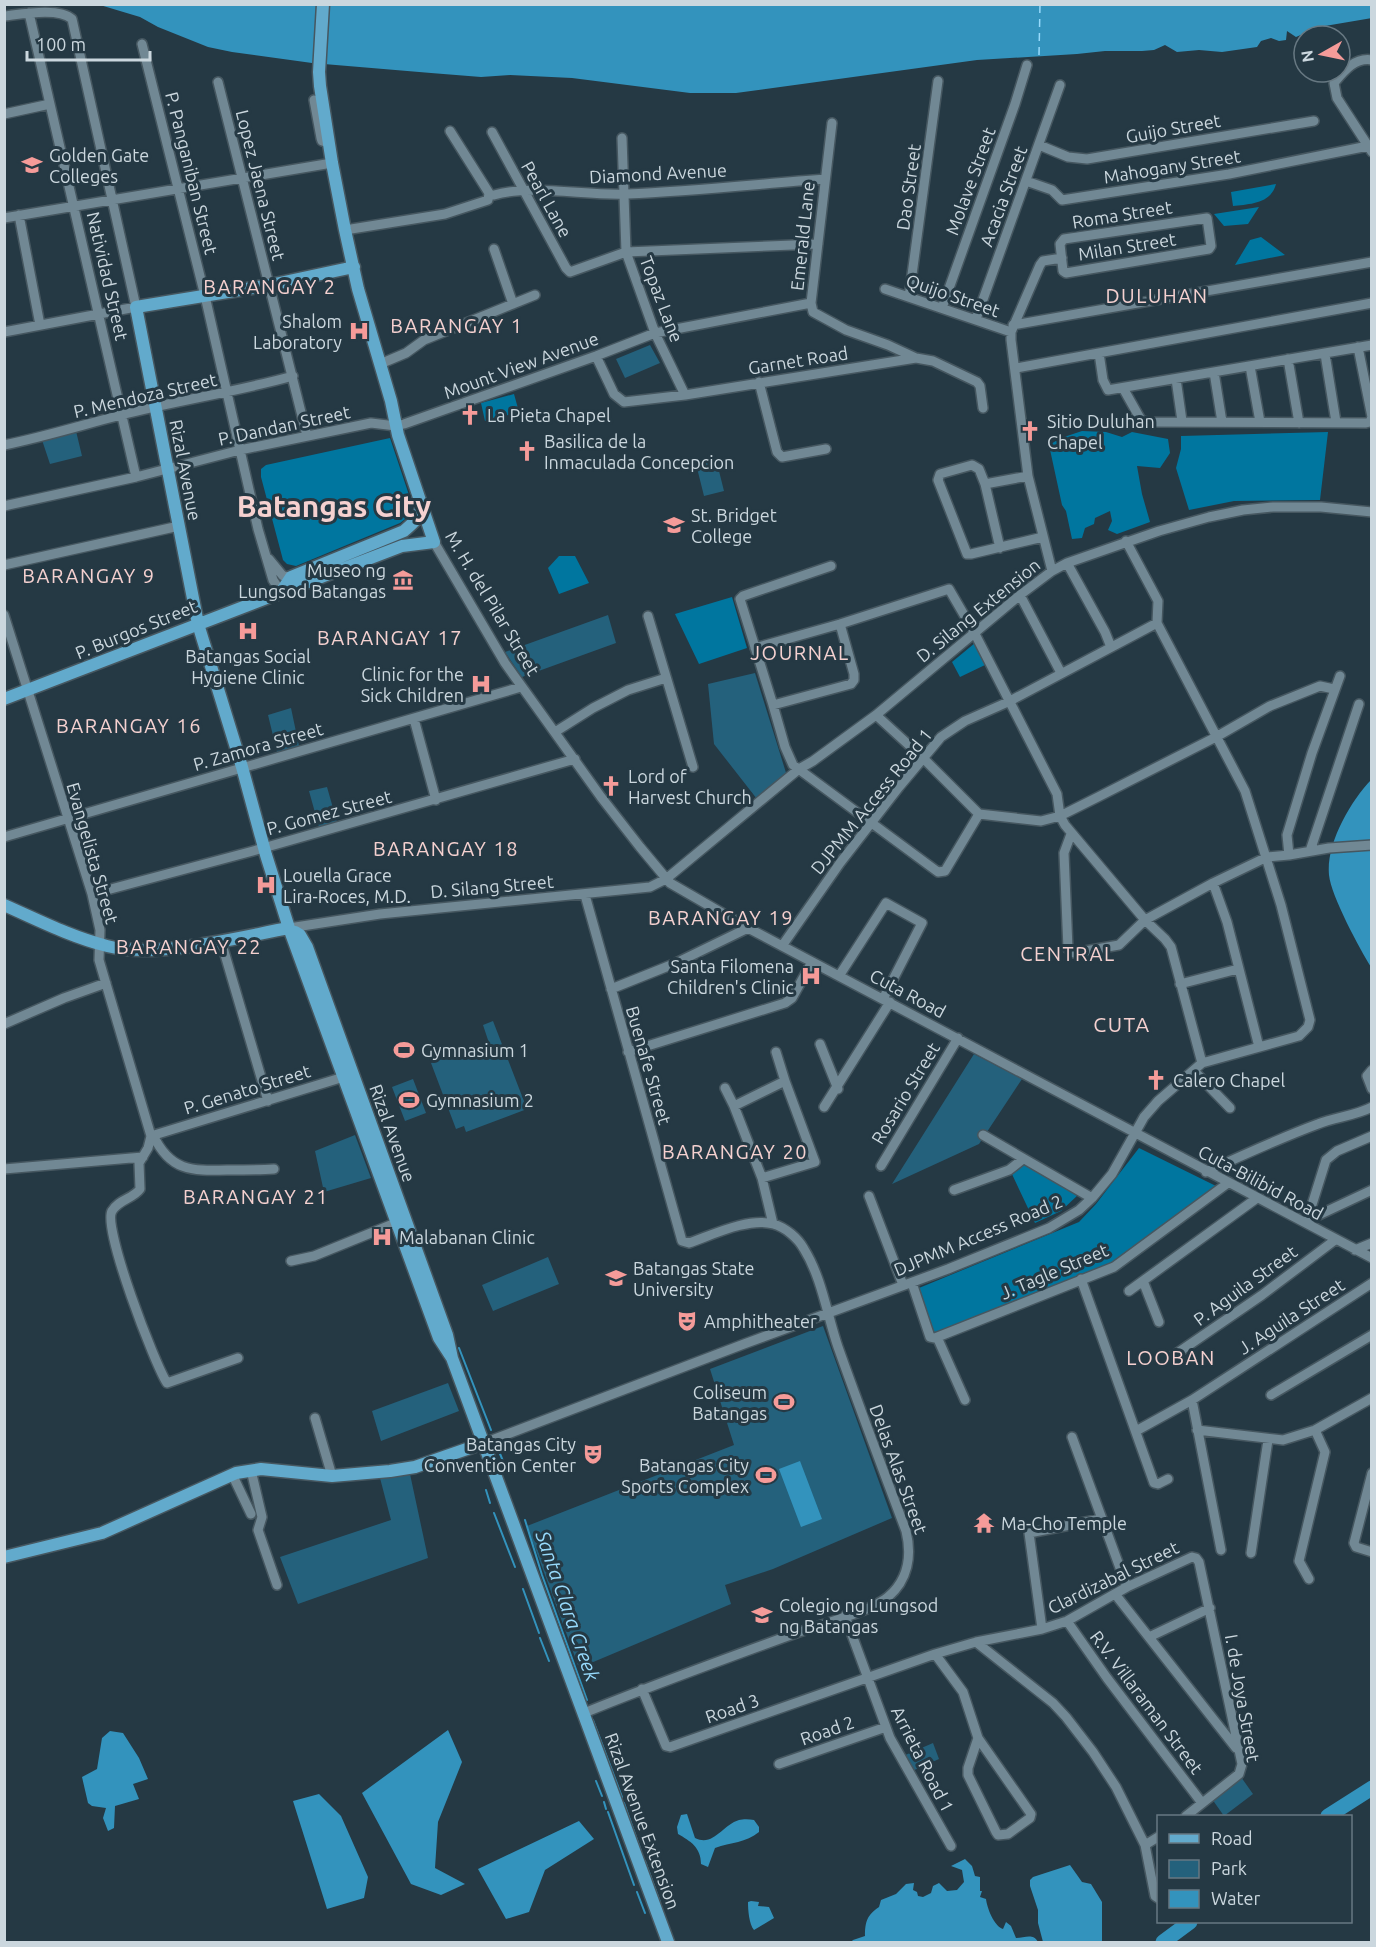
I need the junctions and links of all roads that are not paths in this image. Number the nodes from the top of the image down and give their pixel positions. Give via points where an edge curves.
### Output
1 (323, 4) edge
2 (29, 14) junction
3 (4, 16) edge
4 (142, 44) dead end
5 (1371, 60) edge
6 (1027, 65) dead end
7 (938, 81) dead end
8 (218, 82) dead end
9 (1060, 85) dead end
10 (314, 100) dead end
11 (50, 104) junction
12 (4, 114) edge
13 (1314, 121) dead end
14 (832, 123) dead end
15 (450, 131) dead end
16 (492, 132) dead end
17 (328, 137) junction
18 (622, 138) dead end
19 (1039, 145) junction
20 (1370, 149) edge
21 (332, 163) junction
22 (241, 179) junction
23 (825, 179) junction
24 (1026, 182) junction
25 (179, 190) junction
26 (523, 191) junction
27 (625, 194) junction
28 (494, 195) dead end
29 (112, 200) junction
30 (74, 207) junction
31 (18, 215) junction
32 (4, 218) edge
33 (345, 231) junction
34 (818, 244) junction
35 (494, 249) dead end
36 (1209, 249) joint
37 (626, 252) junction
38 (1062, 258) junction
39 (1371, 262) edge
40 (354, 267) junction
41 (270, 285) junction
42 (885, 289) dead end
43 (536, 295) dead end
44 (205, 296) junction
45 (909, 297) junction
46 (811, 303) junction
47 (1371, 303) edge
48 (513, 304) junction
49 (136, 308) junction
50 (942, 308) junction
51 (99, 314) junction
52 (976, 319) junction
53 (40, 325) junction
54 (1012, 328) junction
55 (4, 332) edge
56 (655, 333) junction
57 (1371, 345) edge
58 (1358, 347) junction
59 (1099, 353) junction
60 (1325, 354) junction
61 (596, 356) junction
62 (916, 358) junction
63 (1288, 359) junction
64 (380, 364) junction
65 (1250, 366) junction
66 (1016, 368) junction
67 (1214, 372) junction
68 (293, 376) junction
69 (1176, 379) junction
70 (759, 382) junction
71 (1123, 388) junction
72 (226, 393) junction
73 (685, 394) junction
74 (156, 407) junction
75 (983, 408) dead end
76 (122, 414) junction
77 (1371, 417) edge
78 (1182, 421) junction
79 (1222, 422) junction
80 (1260, 422) junction
81 (1336, 422) junction
82 (1299, 423) junction
83 (396, 426) junction
84 (307, 436) junction
85 (4, 445) edge
86 (240, 450) junction
87 (826, 450) dead end
88 (167, 469) junction
89 (1028, 476) junction
90 (136, 477) junction
91 (985, 484) junction
92 (4, 506) edge
93 (421, 506) junction
94 (1371, 512) edge
95 (179, 526) junction
96 (408, 528) junction
97 (1043, 537) junction
98 (1126, 541) junction
99 (434, 542) junction
100 (413, 543) junction
101 (1000, 548) junction
102 (265, 555) junction
103 (1067, 562) junction
104 (4, 565) edge
105 (831, 566) dead end
106 (1052, 571) junction
107 (291, 577) junction
108 (281, 592) junction
109 (1020, 595) junction
110 (4, 615) edge
111 (648, 616) dead end
112 (1157, 623) junction
113 (198, 624) junction
114 (840, 624) junction
115 (974, 632) junction
116 (1111, 647) junction
117 (754, 648) junction
118 (1061, 673) junction
119 (1340, 676) dead end
120 (666, 678) junction
121 (521, 687) junction
122 (1334, 689) junction
123 (28, 690) junction
124 (4, 699) edge
125 (1008, 702) junction
126 (1359, 704) dead end
127 (773, 705) junction
128 (876, 715) junction
129 (414, 719) junction
130 (555, 732) junction
131 (1216, 737) junction
132 (923, 758) junction
133 (574, 759) junction
134 (242, 767) junction
135 (693, 767) dead end
136 (799, 769) junction
137 (436, 800) junction
138 (979, 814) junction
139 (1060, 816) junction
140 (68, 819) junction
141 (873, 822) junction
142 (1071, 834) junction
143 (4, 837) edge
144 (1371, 844) edge
145 (263, 847) junction
146 (1310, 851) junction
147 (1289, 855) junction
148 (1267, 856) junction
149 (666, 879) junction
150 (1213, 883) junction
151 (92, 894) junction
152 (585, 895) junction
153 (4, 905) edge
154 (1145, 921) junction
155 (289, 928) junction
156 (748, 928) junction
157 (221, 941) junction
158 (98, 943) junction
159 (782, 945) junction
160 (812, 962) junction
161 (1238, 969) junction
162 (839, 976) junction
163 (106, 983) junction
164 (1180, 984) junction
165 (611, 989) junction
166 (886, 1000) junction
167 (4, 1024) edge
168 (958, 1038) junction
169 (820, 1044) dead end
170 (1259, 1047) junction
171 (628, 1052) junction
172 (776, 1052) dead end
173 (1202, 1063) junction
174 (1371, 1070) edge
175 (1194, 1071) junction
176 (347, 1076) junction
177 (786, 1081) junction
178 (725, 1088) dead end
179 (837, 1089) junction
180 (1371, 1089) edge
181 (268, 1101) junction
182 (734, 1106) junction
183 (824, 1107) dead end
184 (1371, 1107) edge
185 (1230, 1108) dead end
186 (1135, 1134) junction
187 (983, 1135) dead end
188 (152, 1136) junction
189 (1371, 1136) edge
190 (143, 1156) junction
191 (1023, 1159) junction
192 (881, 1166) dead end
193 (4, 1169) edge
194 (274, 1170) dead end
195 (1206, 1172) junction
196 (762, 1178) junction
197 (1228, 1183) junction
198 (954, 1190) dead end
199 (1371, 1190) edge
200 (869, 1196) dead end
201 (1092, 1198) junction
202 (1257, 1198) junction
203 (1307, 1220) junction
204 (401, 1221) junction
205 (773, 1224) junction
206 (1335, 1240) junction
207 (1371, 1243) edge
208 (1355, 1250) junction
209 (1371, 1258) edge
210 (291, 1261) dead end
211 (1081, 1279) junction
212 (1143, 1281) junction
213 (1371, 1283) edge
214 (908, 1284) junction
215 (1129, 1291) dead end
216 (827, 1314) junction
217 (1159, 1322) dead end
218 (1371, 1335) edge
219 (937, 1337) junction
220 (1173, 1356) dead end
221 (238, 1358) dead end
222 (1271, 1395) dead end
223 (1371, 1398) edge
224 (965, 1400) dead end
225 (1192, 1400) junction
226 (315, 1418) dead end
227 (1197, 1430) junction
228 (1316, 1430) junction
229 (1136, 1431) junction
230 (1072, 1437) dead end
231 (1268, 1440) junction
232 (484, 1443) junction
233 (251, 1470) junction
234 (232, 1474) junction
235 (1371, 1474) edge
236 (332, 1476) junction
237 (1168, 1479) dead end
238 (251, 1514) dead end
239 (1367, 1514) edge
240 (1101, 1520) junction
241 (1221, 1550) dead end
242 (1371, 1552) edge
243 (1251, 1553) dead end
244 (4, 1557) edge
245 (1199, 1562) joint
246 (1309, 1579) dead end
247 (277, 1585) dead end
248 (1127, 1587) junction
249 (1115, 1594) junction
250 (1210, 1608) junction
251 (845, 1616) junction
252 (1067, 1621) junction
253 (1042, 1629) junction
254 (1149, 1637) junction
255 (976, 1642) junction
256 (935, 1654) junction
257 (868, 1678) junction
258 (642, 1689) junction
259 (584, 1713) junction
260 (885, 1727) junction
261 (978, 1738) junction
262 (1239, 1750) junction
263 (779, 1764) dead end
264 (1202, 1803) junction
265 (1187, 1815) edge
266 (1157, 1838) edge
267 (1145, 1845) junction
268 (951, 1846) dead end
269 (1157, 1897) edge
270 (668, 1942) edge

1 - 17 main road, M. H. del Pilar Street via 319,72
2 - 3 street
2 - 11 street, Natividad Street
2 - 29 street, Rizal Avenue via 58,12 68,15 73,23
4 - 25 street, P. Panganiban Street
5 - 20 street via 1357,60 1334,83 1337,98
6 - 50 street, Molave Street
7 - 45 street, Dao Street
8 - 22 street, Lopez Jaena Street
9 - 19 street, Acacia Street
10 - 17 street via 321,138
11 - 12 street
11 - 30 street, Natividad Street
13 - 19 street, Guijo Street via 1087,159 1068,157
14 - 23 street, Emerald Lane
15 - 33 street via 489,193 488,200 445,214
16 - 26 street, Pearl Lane
17 - 21 main road, M. H. del Pilar Street
18 - 27 street, Topaz Lane
19 - 24 street, Acacia Street
20 - 24 street, Mahogany Street via 1062,200 1052,190
21 - 22 street
21 - 33 main road, M. H. del Pilar Street
22 - 25 street
22 - 41 street, Lopez Jaena Street
23 - 27 street, Diamond Avenue
23 - 34 street, Emerald Lane
24 - 52 street, Acacia Street
25 - 29 street
25 - 44 street, P. Panganiban Street
26 - 27 street, Diamond Avenue
26 - 28 street, Diamond Avenue
26 - 37 street, Pearl Lane via 568,271
27 - 37 street, Topaz Lane
29 - 30 street
29 - 49 street, Rizal Avenue
30 - 31 street
30 - 51 street, Natividad Street
31 - 32 street
31 - 53 street
33 - 40 main road, M. H. del Pilar Street
34 - 37 street
34 - 46 street, Emerald Lane
35 - 48 street
36 - 38 street, Milan Street via 1066,273
36 - 38 street, Roma Street via 1207,218 1064,239 1060,244
37 - 56 street, Topaz Lane
38 - 54 street via 1042,262
39 - 54 street
40 - 41 main road
40 - 64 main road, M. H. del Pilar Street
41 - 44 main road
41 - 68 street, Lopez Jaena Street
42 - 45 street, Quijo Street
43 - 48 street
44 - 49 main road
44 - 72 street, P. Panganiban Street
45 - 50 street, Quijo Street
46 - 56 street, Mount View Avenue
46 - 62 street, Emerald Lane via 813,312 821,319
47 - 59 street
48 - 64 street via 424,340
49 - 51 street
49 - 74 main road, Rizal Avenue
50 - 52 street, Quijo Street
51 - 53 street
51 - 76 street, Natividad Street
52 - 54 street, Quijo Street
53 - 55 street
54 - 66 street
56 - 61 street, Mount View Avenue
56 - 73 street, Topaz Lane
57 - 58 street
58 - 60 street
58 - 77 street
59 - 66 street
59 - 71 street via 1106,388
60 - 63 street
60 - 81 street
61 - 73 street, Garnet Road via 614,394 624,402
61 - 83 street, Mount View Avenue
62 - 70 street, Garnet Road
62 - 75 street, Emerald Lane via 933,361 976,382
63 - 65 street
63 - 82 street
64 - 83 main road, M. H. del Pilar Street
65 - 67 street
65 - 80 street
66 - 89 street
67 - 69 street
67 - 79 street
68 - 72 street, P. Mendoza Street
68 - 84 street, Lopez Jaena Street
69 - 71 street
69 - 78 street
70 - 73 street, Garnet Road
70 - 87 street via 777,452 782,457
71 - 78 street via 1141,420
72 - 74 street, P. Mendoza Street
72 - 86 street, P. Panganiban Street
74 - 76 street, P. Mendoza Street
74 - 88 main road, Rizal Avenue
76 - 85 street, P. Mendoza Street
76 - 90 street, Natividad Street
77 - 81 street via 1366,423
78 - 79 street
79 - 80 street
80 - 82 street
81 - 82 street
83 - 84 street, P. Dandan Street via 371,423
83 - 93 main road, M. H. del Pilar Street
84 - 86 street, P. Dandan Street
86 - 88 street, P. Dandan Street
86 - 102 street, P. Panganiban Street
88 - 90 street, P. Dandan Street
88 - 95 main road, Rizal Avenue
89 - 91 street
89 - 97 street
90 - 92 street, P. Dandan Street
91 - 101 street
91 - 101 street via 979,468 972,465 938,477 967,554
93 - 96 main road
93 - 99 main road, M. H. del Pilar Street
94 - 98 street, D. Silang Extension via 1321,507 1244,510
95 - 104 street
95 - 113 main road, Rizal Avenue
96 - 100 main road
96 - 107 main road
97 - 101 street
97 - 106 street
98 - 103 street, D. Silang Extension
98 - 112 street via 1158,601
99 - 100 main road, P. Burgos Street
99 - 121 street, M. H. del Pilar Street
100 - 108 main road, P. Burgos Street
102 - 107 street via 283,576
102 - 108 street, P. Panganiban Street
103 - 106 street, D. Silang Extension
103 - 116 street
105 - 117 street via 740,599
106 - 109 street, D. Silang Extension
107 - 108 main road
108 - 113 main road, P. Burgos Street
109 - 115 street, D. Silang Extension
109 - 118 street
110 - 123 street, Evangelista Street
111 - 120 street
112 - 116 street, DJPMM Access Road 1
112 - 131 street
113 - 123 main road, P. Burgos Street
113 - 134 main road, Rizal Avenue
114 - 115 street via 949,589
114 - 117 street
114 - 127 street via 854,674 851,684
115 - 125 street
115 - 128 street, D. Silang Extension
116 - 118 street, DJPMM Access Road 1
117 - 127 street
118 - 125 street, DJPMM Access Road 1
119 - 122 street
120 - 130 street via 628,690
120 - 135 street
121 - 129 street, P. Zamora Street
121 - 130 street, M. H. del Pilar Street
122 - 131 street via 1320,686 1309,690 1270,706
122 - 147 street via 1287,835
123 - 124 main road, P. Burgos Street
123 - 140 street, Evangelista Street
125 - 132 street, DJPMM Access Road 1 via 964,721 941,737
125 - 139 street via 1057,794
126 - 146 street
127 - 136 street via 784,747
128 - 132 street
128 - 136 street, D. Silang Extension
129 - 134 street, P. Zamora Street
129 - 137 street
130 - 133 street, M. H. del Pilar Street
131 - 139 street
131 - 148 street via 1245,791
132 - 138 street
132 - 141 street, DJPMM Access Road 1
133 - 137 street, P. Gomez Street
133 - 149 street, M. H. del Pilar Street
134 - 140 street, P. Zamora Street
134 - 145 main road, Rizal Avenue
136 - 141 street
136 - 149 street, D. Silang Extension
137 - 145 street, P. Gomez Street
138 - 139 street via 1032,821
138 - 141 street via 941,872
139 - 142 street
140 - 143 street, P. Zamora Street
140 - 151 street, Evangelista Street
141 - 159 street, DJPMM Access Road 1
142 - 154 street
142 - 154 street via 1064,853 1068,949 1074,953 1119,945
144 - 146 street
145 - 151 street, P. Gomez Street
145 - 155 main road, Rizal Avenue
146 - 147 street
147 - 148 street
148 - 150 street
148 - 170 street via 1310,1020 1299,1036
149 - 152 street, D. Silang Street via 650,887
149 - 156 street, Cuta Road
150 - 154 street
150 - 161 street
151 - 158 street, Evangelista Street via 100,930
152 - 155 street, D. Silang Street via 380,914
152 - 165 street, Buenafe Street
153 - 158 main road, D. Silang Street
154 - 164 street via 1171,947
155 - 157 main road, D. Silang Street
155 - 176 main road, Rizal Avenue
156 - 159 street, Cuta Road
156 - 165 street
157 - 158 main road, D. Silang Street via 143,949
157 - 181 street
158 - 163 street, Evangelista Street
159 - 160 street, Cuta Road
160 - 162 street, Cuta Road
160 - 171 street via 785,1004
161 - 164 street
161 - 170 street
162 - 166 street, Cuta Road
162 - 166 street via 886,903 922,923
163 - 167 street
163 - 188 street, Evangelista Street
164 - 173 street
165 - 171 street, Buenafe Street
166 - 168 street, Cuta Road
166 - 179 street
168 - 186 street, Cuta Road
168 - 192 street, Rosario Street
169 - 179 street
170 - 173 street
171 - 205 street, Buenafe Street via 684,1242 747,1224
172 - 177 street
173 - 175 street, DJPMM Access Road 2
174 - 180 street via 1367,1076
175 - 185 street
175 - 186 street, DJPMM Access Road 2 via 1158,1101
176 - 181 street, P. Genato Street
176 - 204 main road, Rizal Avenue
177 - 182 street
177 - 196 street via 814,1162
178 - 182 street
179 - 183 street
181 - 188 street, P. Genato Street
182 - 196 street
184 - 195 street via 1257,1148
186 - 195 street, Cuta-Bilibid Road
186 - 201 street, DJPMM Access Road 2 via 1112,1174
187 - 191 street
188 - 190 street
188 - 194 street, Evangelista Street via 171,1161 195,1171
189 - 203 street via 1326,1160
190 - 193 street
190 - 221 street via 139,1166 140,1189 112,1210 111,1228 132,1297 166,1382
191 - 198 street via 1009,1170
191 - 201 street
195 - 197 street, Cuta-Bilibid Road
196 - 205 street
197 - 202 street, Cuta-Bilibid Road
197 - 211 street, J. Tagle Street via 1114,1267
199 - 203 street
200 - 214 street
201 - 214 street, DJPMM Access Road 2 via 1049,1228
202 - 203 street, Cuta-Bilibid Road
202 - 212 street
203 - 206 street, Cuta-Bilibid Road
204 - 210 street via 314,1256
204 - 232 main road, Rizal Avenue via 439,1338 452,1358
205 - 216 street, Delas Alas Street via 803,1247
206 - 208 street, Cuta-Bilibid Road
206 - 220 street, P. Aguila Street
207 - 208 street
208 - 209 street, Cuta-Bilibid Road
211 - 219 street, J. Tagle Street
211 - 229 street
212 - 215 street
212 - 217 street
213 - 225 street, J. Aguila Street
214 - 216 street, DJPMM Access Road 2
214 - 219 street via 930,1337
216 - 232 street, DJPMM Access Road 2
216 - 251 street, Delas Alas Street via 906,1531 910,1552 901,1584 886,1599
218 - 222 street
219 - 224 street
223 - 228 street
225 - 227 street
225 - 229 street, J. Aguila Street
226 - 236 street
227 - 231 street
227 - 241 street
228 - 231 street via 1283,1440
228 - 246 street via 1325,1452 1299,1561
229 - 237 street via 1154,1483
230 - 240 street
231 - 243 street
232 - 236 main road via 415,1467
232 - 259 main road, Rizal Avenue
233 - 234 main road
233 - 236 main road
233 - 247 street via 262,1517 258,1530
234 - 238 street
234 - 244 main road via 102,1533
235 - 239 street
239 - 242 street via 1354,1543
240 - 248 street
240 - 253 street via 1029,1533
245 - 248 street, Clardizabal Street via 1192,1557
245 - 250 street, I. de Joya Street
248 - 249 street, Clardizabal Street
249 - 252 street, Clardizabal Street
249 - 254 street
250 - 254 street
250 - 262 street, I. de Joya Street
251 - 257 street, Arrieta Road 1
251 - 258 street, Delas Alas Street
252 - 253 street, Clardizabal Street
252 - 264 street, R.V. Villaraman Street
253 - 255 street, Clardizabal Street
254 - 262 street
255 - 256 street, Clardizabal Street
255 - 267 street via 1066,1717 1094,1752
256 - 257 street, Clardizabal Street
256 - 261 street via 963,1692
257 - 258 street, Road 3 via 668,1747
257 - 260 street, Arrieta Road 1
258 - 259 street, Delas Alas Street
259 - 270 main road, Rizal Avenue Extension
260 - 263 street, Road 2
260 - 268 street, Arrieta Road 1
261 - 261 street via 1031,1814 1008,1834 998,1835 970,1780 968,1767
262 - 264 street, I. de Joya Street via 1239,1774
264 - 265 street, I. de Joya Street
266 - 267 street
267 - 269 street

